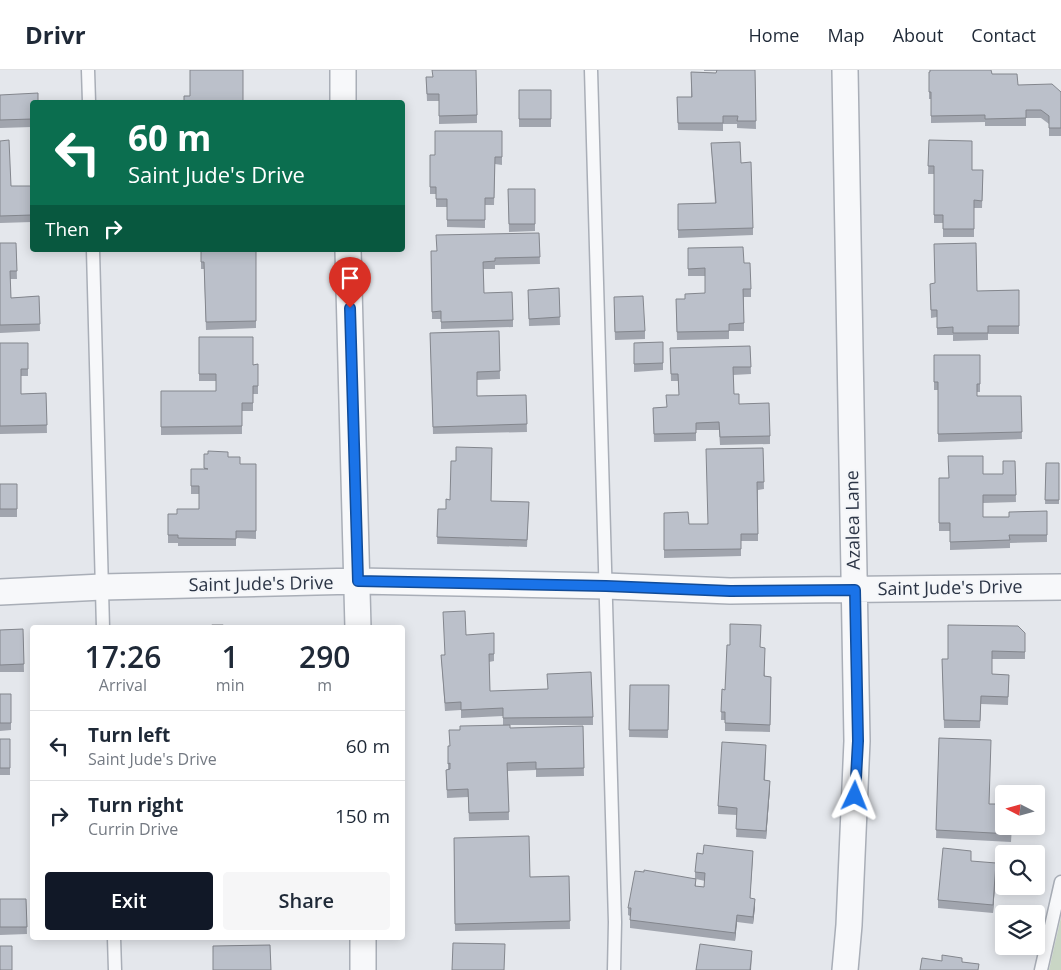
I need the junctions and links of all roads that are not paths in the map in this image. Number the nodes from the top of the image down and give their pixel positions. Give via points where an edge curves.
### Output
1 (88, 70) edge
2 (342, 70) edge
3 (592, 70) edge
4 (845, 70) edge
5 (89, 100) edge
6 (344, 100) edge
7 (93, 252) edge
8 (348, 252) edge
9 (358, 581) junction
10 (606, 586) junction
11 (102, 587) junction
12 (1061, 587) edge
13 (855, 590) junction
14 (0, 592) edge
15 (103, 625) edge
16 (358, 625) edge
17 (1061, 882) edge
18 (114, 940) edge
19 (363, 940) edge
20 (115, 970) edge
21 (363, 970) edge
22 (614, 970) edge
23 (845, 970) edge
24 (1040, 970) edge

1 - 5 lane
2 - 6 street
3 - 10 lane
4 - 13 street, Azalea Lane
7 - 11 lane
8 - 9 street
9 - 10 street, Saint Jude's Drive
9 - 11 street, Saint Jude's Drive
9 - 16 street
10 - 13 street, Saint Jude's Drive via 730,591
10 - 22 lane
11 - 14 street, Saint Jude's Drive
11 - 15 lane
12 - 13 street, Saint Jude's Drive
13 - 23 street, Azalea Lane via 858,741
17 - 24 lane
18 - 20 lane
19 - 21 street

